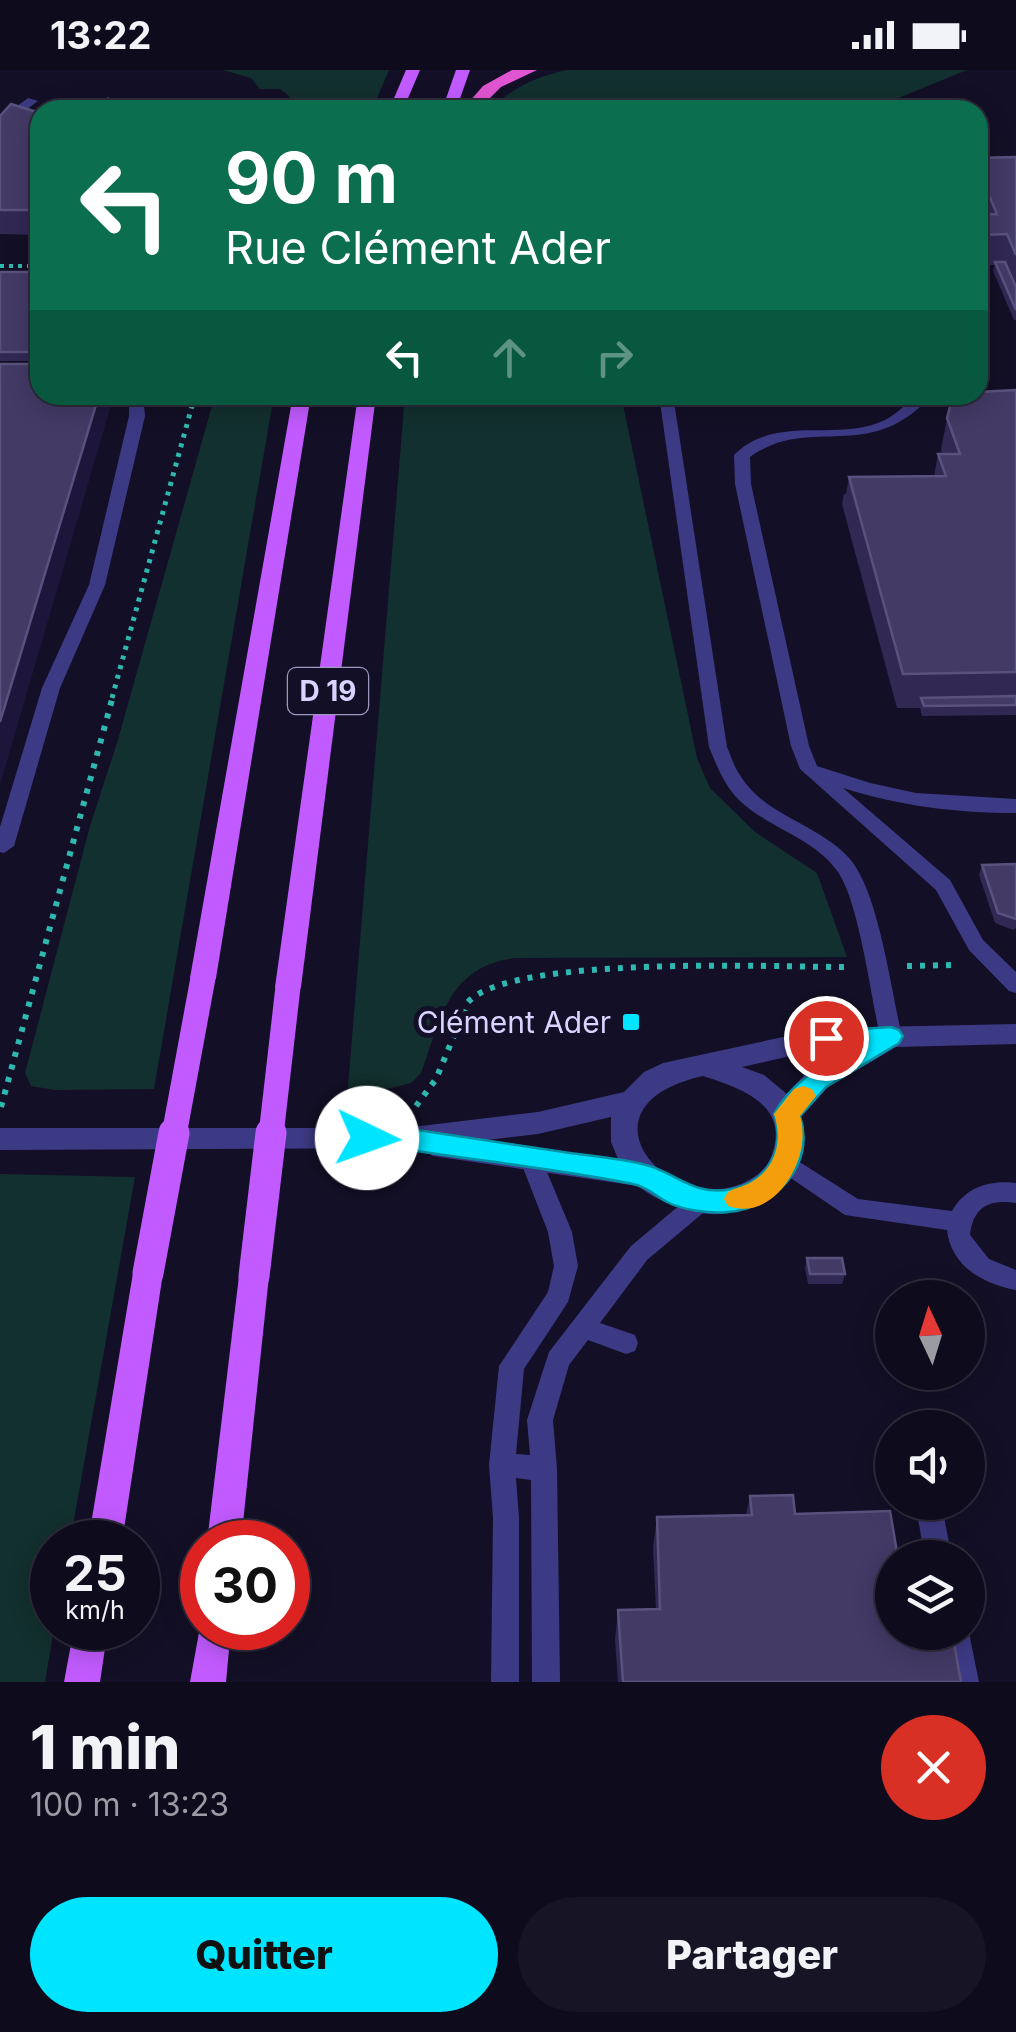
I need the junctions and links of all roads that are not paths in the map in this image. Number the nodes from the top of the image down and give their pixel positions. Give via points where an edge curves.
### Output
1 (413, 70) edge
2 (463, 70) edge
3 (529, 70) edge
4 (400, 100) edge
5 (452, 100) edge
6 (476, 100) edge
7 (30, 102) edge
8 (0, 125) edge
9 (136, 405) edge
10 (300, 405) edge
11 (367, 405) edge
12 (667, 405) edge
13 (911, 405) edge
14 (809, 769) junction
15 (1016, 806) edge
16 (4, 846) dead end
17 (1016, 985) edge
18 (1016, 1034) edge
19 (891, 1036) junction
20 (710, 1067) junction
21 (631, 1101) junction
22 (787, 1114) junction
23 (404, 1138) junction
24 (0, 1139) edge
25 (531, 1160) junction
26 (787, 1163) junction
27 (644, 1175) junction
28 (1016, 1192) edge
29 (701, 1201) junction
30 (958, 1222) junction
31 (1016, 1280) edge
32 (581, 1326) junction
33 (626, 1343) dead end
34 (502, 1465) junction
35 (544, 1469) junction
36 (109, 1520) edge
37 (226, 1520) edge
38 (87, 1650) edge
39 (212, 1650) edge
40 (959, 1650) edge
41 (82, 1682) edge
42 (208, 1682) edge
43 (505, 1682) edge
44 (546, 1682) edge
45 (966, 1682) edge

1 - 4 main road
2 - 5 main road
3 - 6 highway via 494,83
7 - 8 lane
9 - 16 lane via 97,585 51,688
10 - 36 main road, D 19, bridge
11 - 37 main road, D 19, bridge via 288,986
12 - 19 lane via 718,747 734,781 756,804 821,842 848,869
13 - 14 lane via 881,427 790,436 742,455 743,484
14 - 15 lane via 921,801
14 - 17 lane via 943,885 976,946
18 - 19 street
19 - 20 street via 786,1044
19 - 22 street via 817,1080
20 - 21 street via 663,1074
20 - 22 street via 756,1081
21 - 23 street via 538,1123
21 - 27 street via 624,1138
22 - 26 street
23 - 24 street
23 - 25 street
25 - 27 street
25 - 34 lane via 566,1266 559,1295 512,1366
26 - 29 street via 753,1194
26 - 30 lane via 853,1208
27 - 29 street
28 - 30 lane via 974,1198
29 - 32 lane via 639,1254
30 - 31 lane via 974,1262
32 - 33 lane
32 - 35 lane via 558,1360 540,1420
34 - 35 lane
34 - 43 lane
35 - 44 lane
38 - 41 main road
39 - 42 main road
40 - 45 lane

